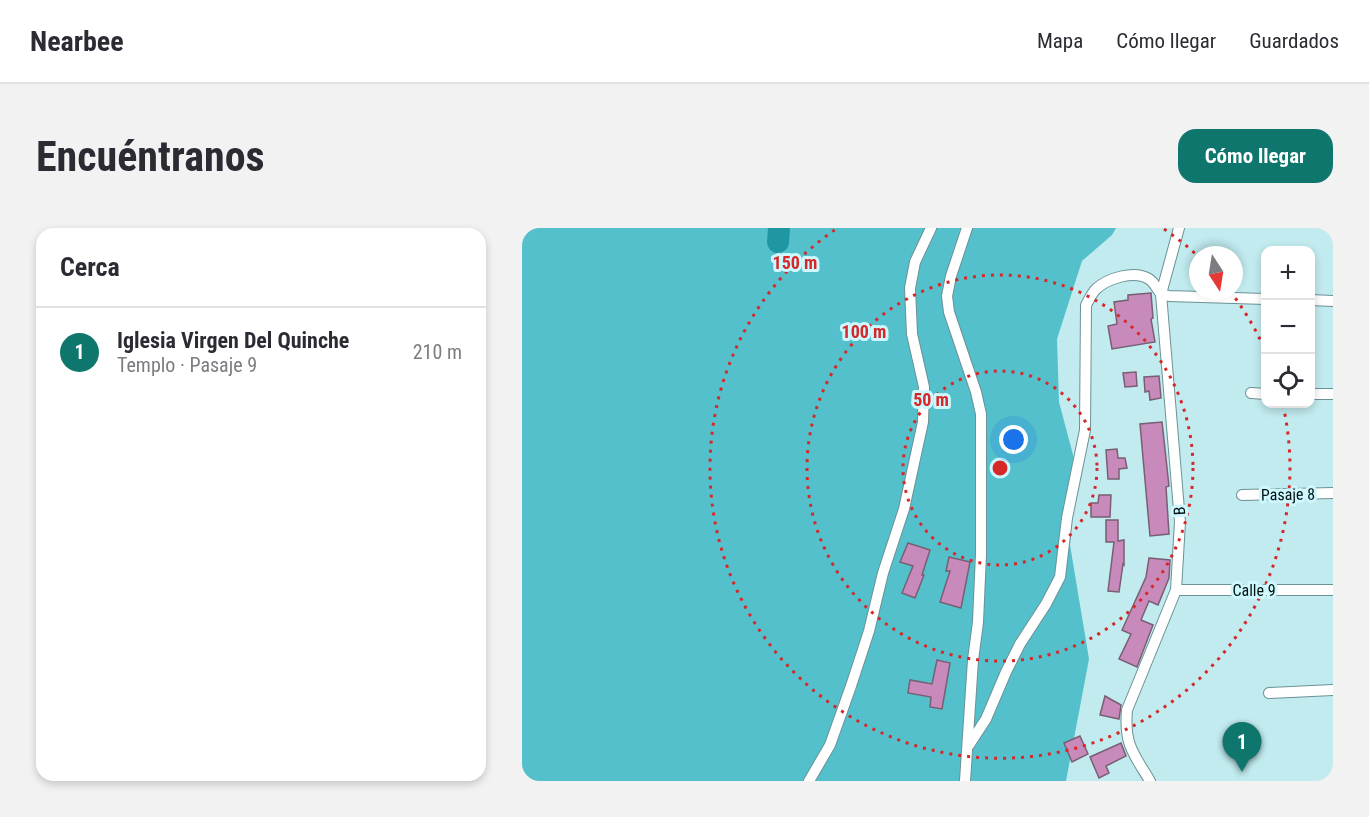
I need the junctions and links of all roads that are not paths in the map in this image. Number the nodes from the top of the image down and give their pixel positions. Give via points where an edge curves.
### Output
1 (931, 228) edge
2 (967, 228) edge
3 (1179, 228) edge
4 (1161, 294) junction
5 (1261, 299) edge
6 (1315, 300) edge
7 (1333, 301) edge
8 (1251, 393) dead end
9 (1261, 394) edge
10 (1315, 394) edge
11 (1333, 394) edge
12 (1333, 493) edge
13 (1242, 495) dead end
14 (1176, 590) junction
15 (1333, 590) edge
16 (1333, 690) edge
17 (1269, 693) dead end
18 (969, 746) junction
19 (809, 781) edge
20 (965, 781) edge
21 (1150, 781) edge

1 - 19 street via 915,262 910,288 912,334 924,387 924,422 869,631 830,745
2 - 18 street via 947,297 981,414 981,554
3 - 4 street, B
4 - 5 street
4 - 14 street, B via 1180,522
4 - 18 street via 1152,280 1131,275 1096,289 1086,305 1084,430 1060,577 1020,644 986,719
6 - 7 street
8 - 9 street
10 - 11 street
12 - 13 street, Pasaje 8
14 - 15 street, Calle 9
14 - 21 street, B via 1127,710 1125,730 1131,749
16 - 17 street
18 - 20 street

